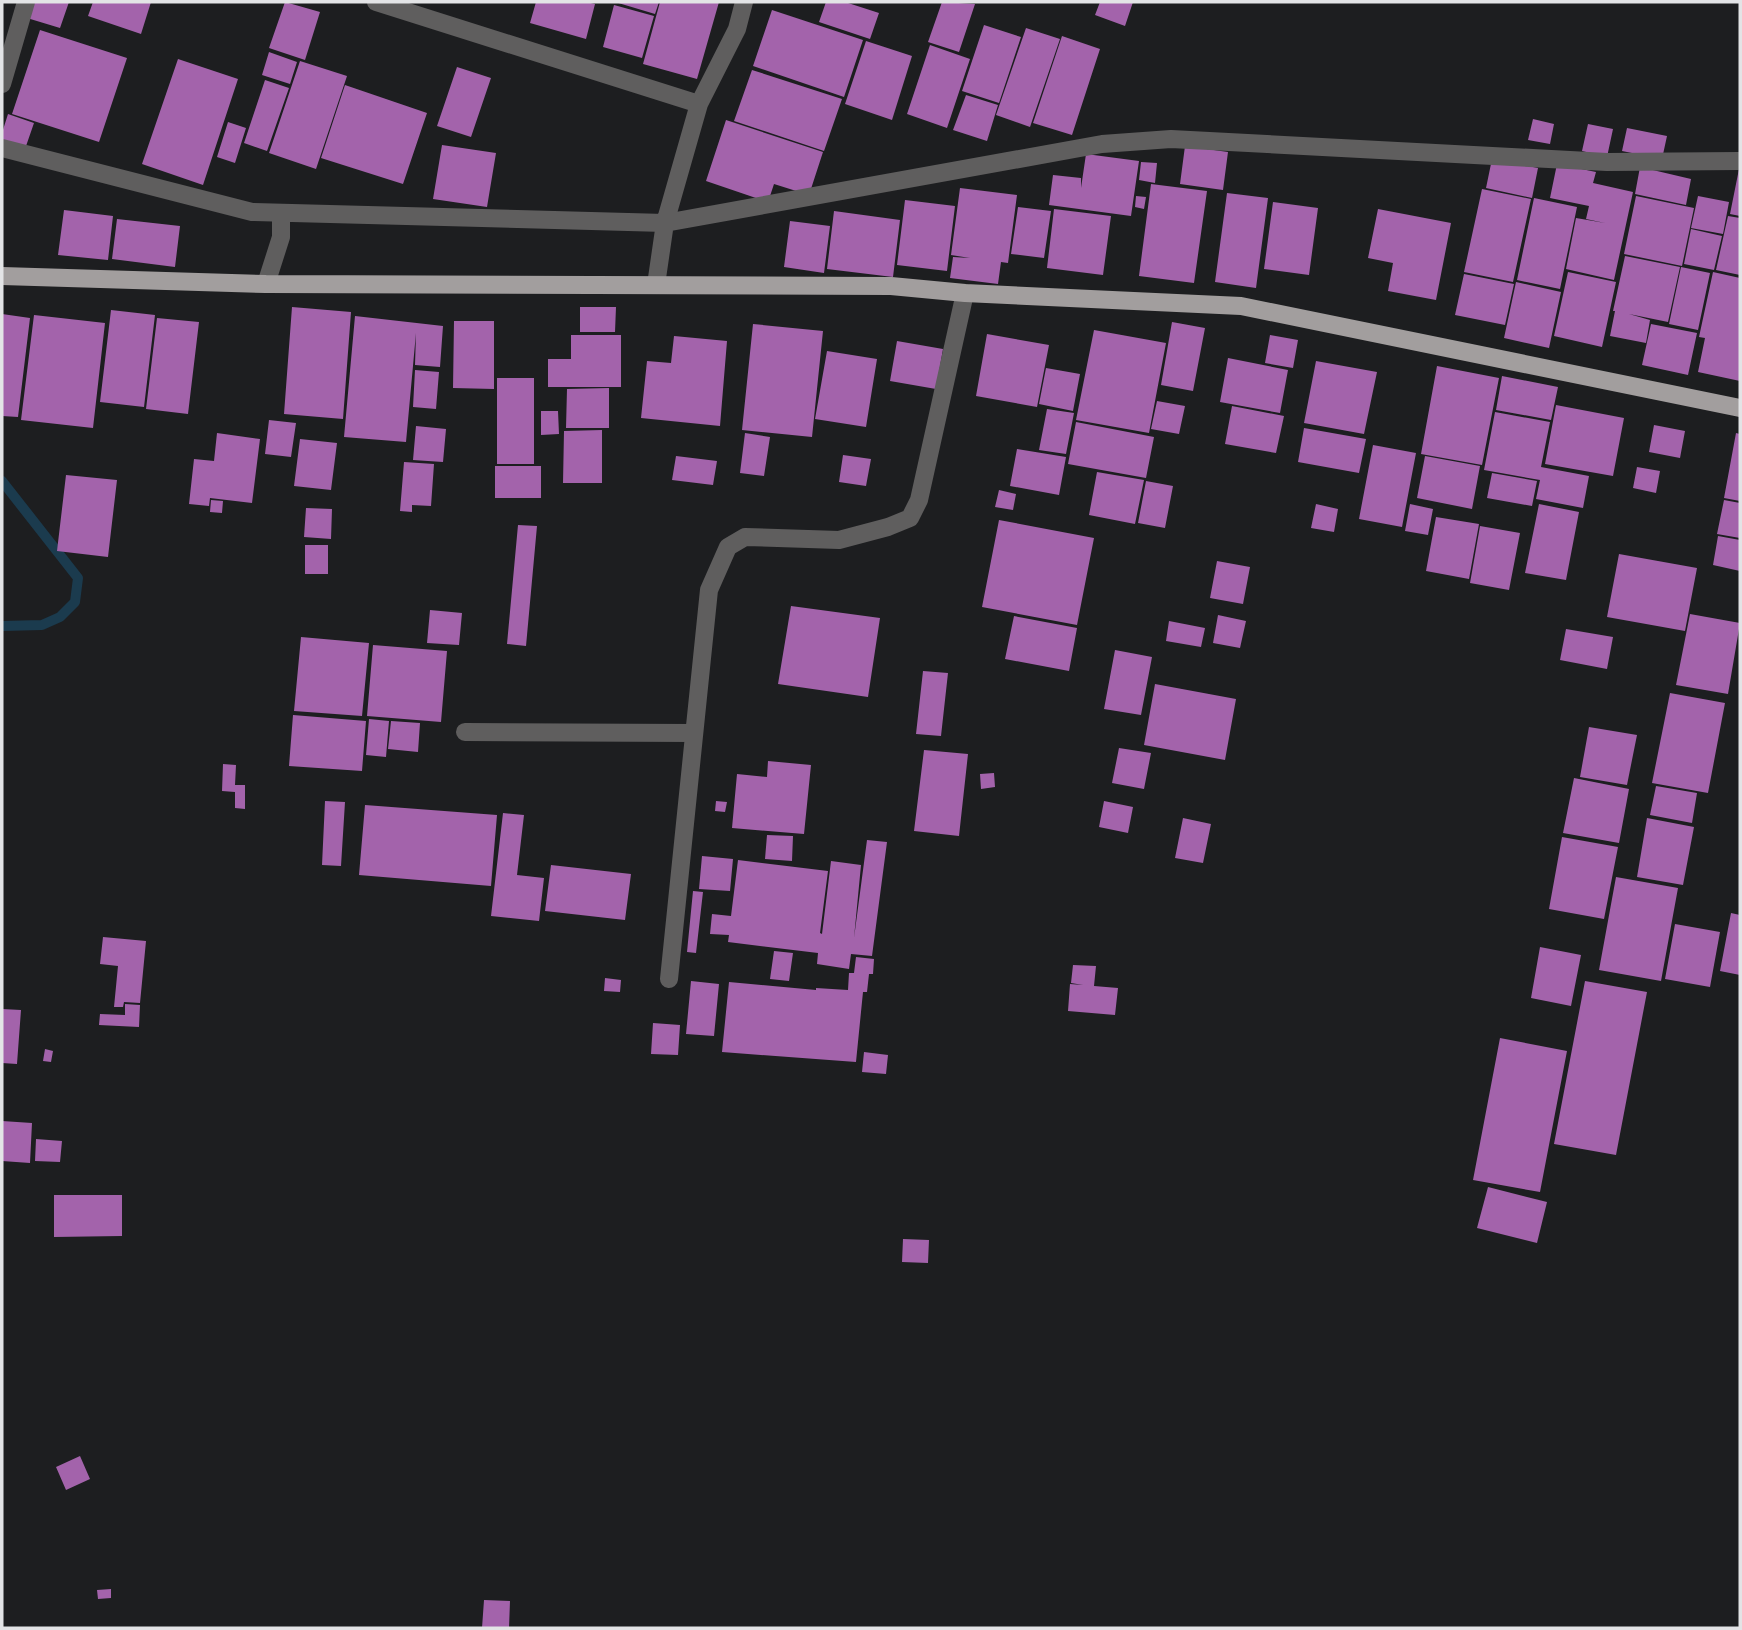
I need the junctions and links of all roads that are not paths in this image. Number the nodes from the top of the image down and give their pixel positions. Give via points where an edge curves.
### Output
1 (26, 2) edge
2 (376, 2) edge
3 (744, 2) edge
4 (2, 84) edge
5 (699, 104) junction
6 (2, 148) edge
7 (1740, 161) edge
8 (281, 213) junction
9 (666, 223) junction
10 (2, 276) edge
11 (266, 284) junction
12 (656, 285) junction
13 (965, 293) junction
14 (1740, 408) edge
15 (465, 732) dead end
16 (694, 733) junction
17 (669, 979) dead end

1 - 4 street
2 - 5 street
3 - 5 street via 737,29
5 - 9 street
6 - 8 street via 253,212
7 - 9 street via 1607,162 1171,139 1102,144
8 - 9 street
8 - 11 street via 281,237
9 - 12 street
10 - 11 main road
11 - 12 main road
12 - 13 main road via 891,286
13 - 14 main road via 1241,306
13 - 16 street via 919,500 910,518 839,540 745,537 728,547 709,590
15 - 16 street
16 - 17 street

